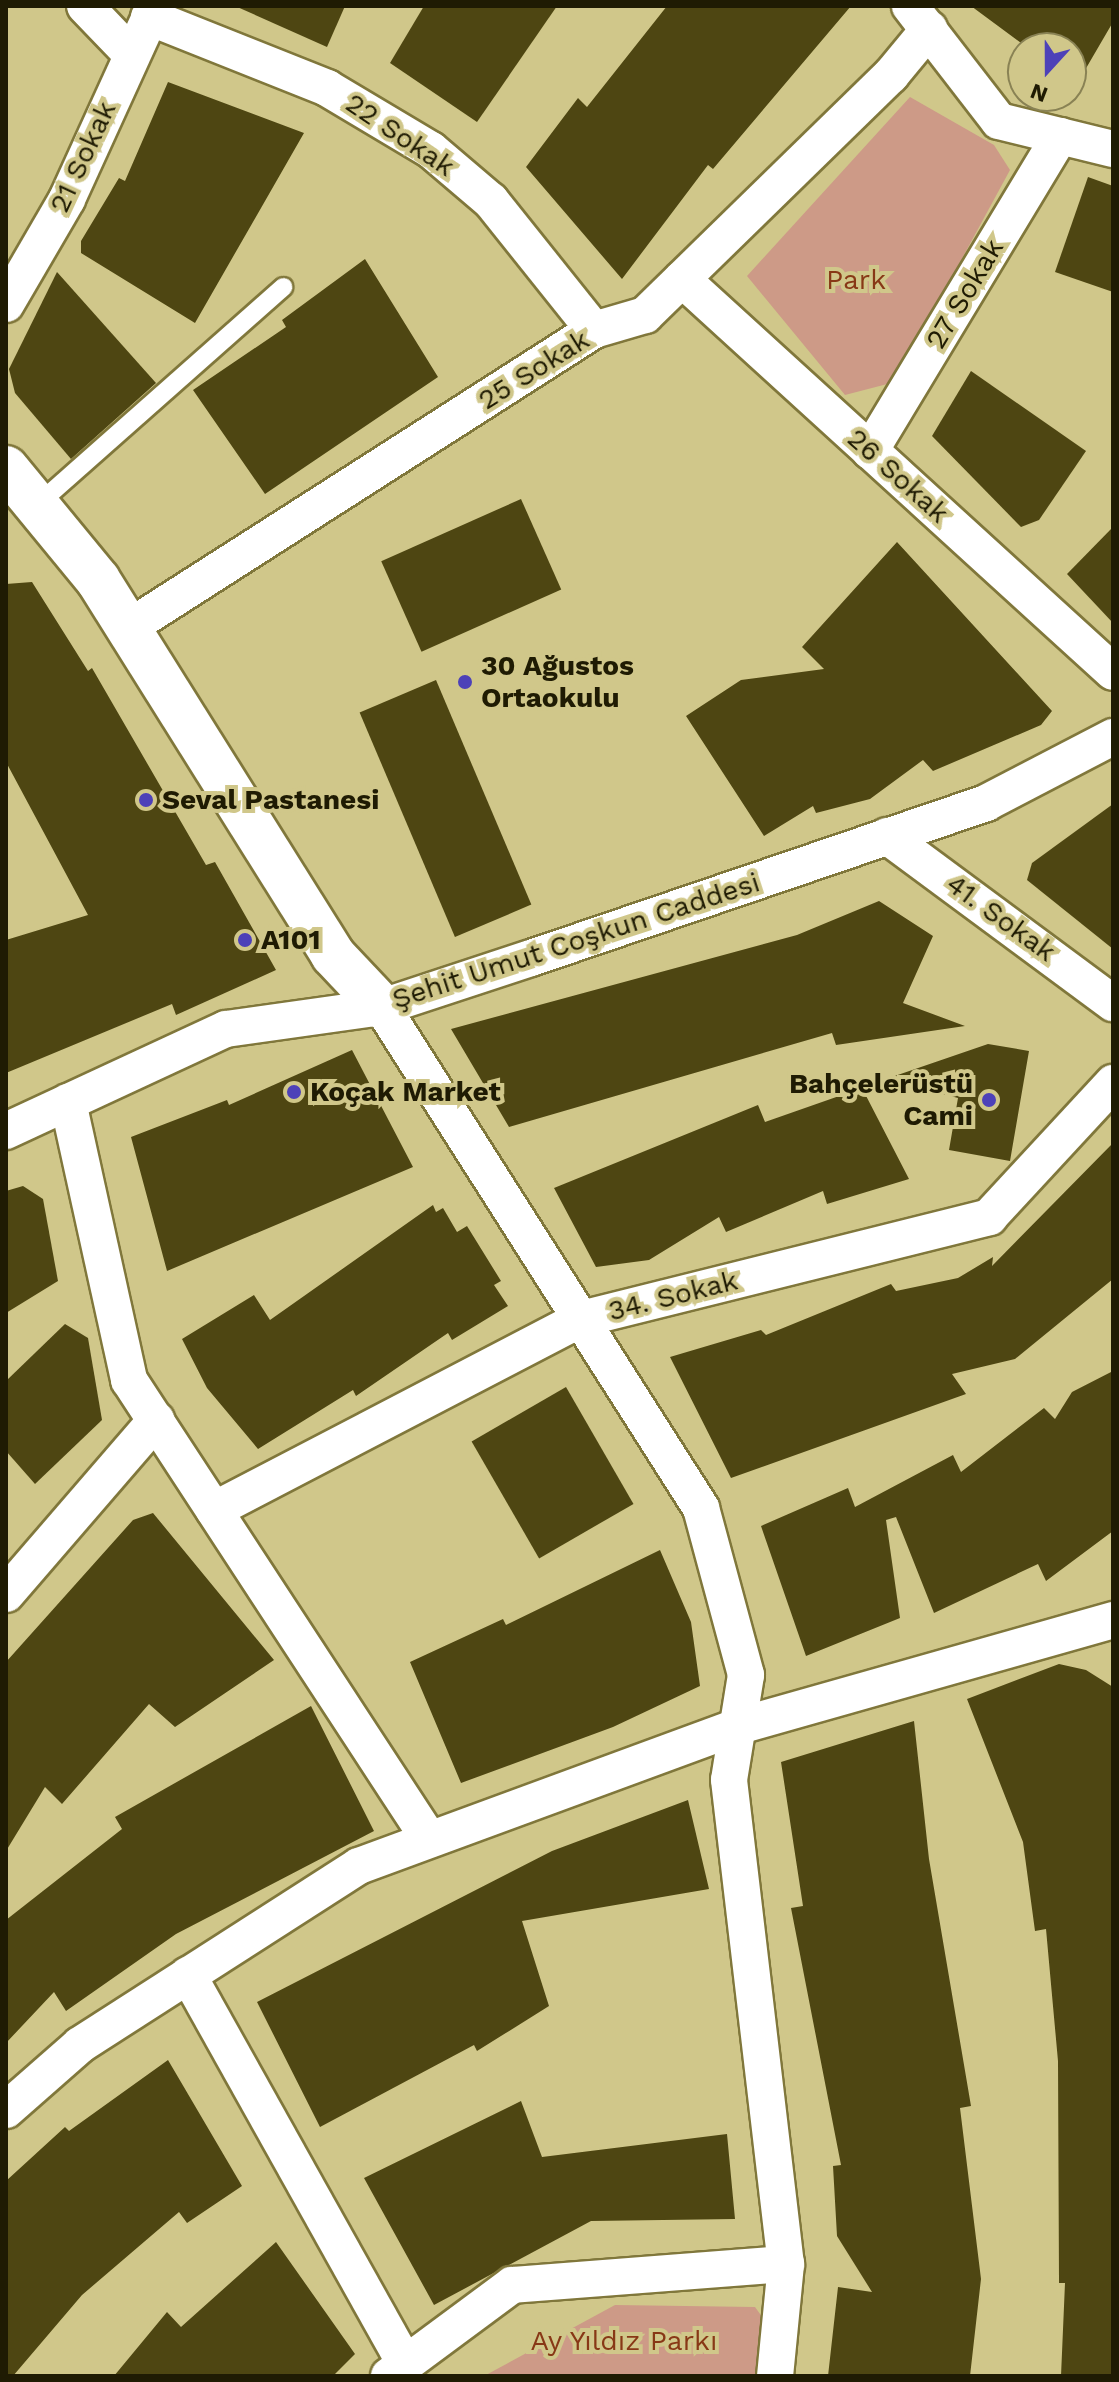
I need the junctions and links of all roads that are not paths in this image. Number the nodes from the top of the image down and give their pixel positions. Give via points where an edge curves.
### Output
1 (85, 6) edge
2 (152, 11) edge
3 (920, 18) edge
4 (130, 53) junction
5 (1060, 136) junction
6 (1113, 149) edge
7 (682, 279) junction
8 (283, 287) dead end
9 (6, 304) edge
10 (594, 330) junction
11 (870, 451) junction
12 (19, 495) edge
13 (128, 628) junction
14 (1113, 672) edge
15 (1113, 737) edge
16 (887, 836) junction
17 (1113, 1003) edge
18 (382, 1007) junction
19 (1113, 1083) edge
20 (68, 1102) junction
21 (6, 1131) edge
22 (581, 1319) junction
23 (156, 1420) junction
24 (214, 1510) junction
25 (6, 1594) edge
26 (1111, 1625) edge
27 (739, 1726) junction
28 (429, 1839) junction
29 (188, 1975) junction
30 (6, 2110) edge
31 (786, 2264) junction
32 (397, 2370) edge
33 (775, 2376) edge

1 - 4 street
2 - 4 street, 21 Sokak
2 - 10 street, 22 Sokak via 327,88 431,150 491,201
3 - 5 street via 999,121
3 - 7 street, 25 Sokak
4 - 9 street, 21 Sokak via 67,199
5 - 6 street
5 - 11 street, 27 Sokak
7 - 10 street, 25 Sokak via 645,315
7 - 11 street, 26 Sokak
8 - 12 lane
10 - 13 street, 25 Sokak
11 - 14 street, 26 Sokak
12 - 13 street, Şehit Umut Coşkun Caddesi
13 - 18 street, Şehit Umut Coşkun Caddesi via 333,955
15 - 16 street, Şehit Umut Coşkun Caddesi via 986,803
16 - 17 street, 41. Sokak
16 - 18 street, Şehit Umut Coşkun Caddesi
18 - 20 street via 226,1029
18 - 22 street
19 - 22 street, 34. Sokak via 989,1217
20 - 21 street
20 - 23 street via 129,1380
22 - 24 street, 34. Sokak
22 - 27 street via 701,1508 746,1675
23 - 24 street
23 - 25 street
24 - 28 street
26 - 27 street
27 - 28 street
27 - 31 street via 729,1780
28 - 29 street via 359,1866
29 - 30 street via 80,2045
29 - 32 street
31 - 32 street via 512,2285
31 - 33 street

